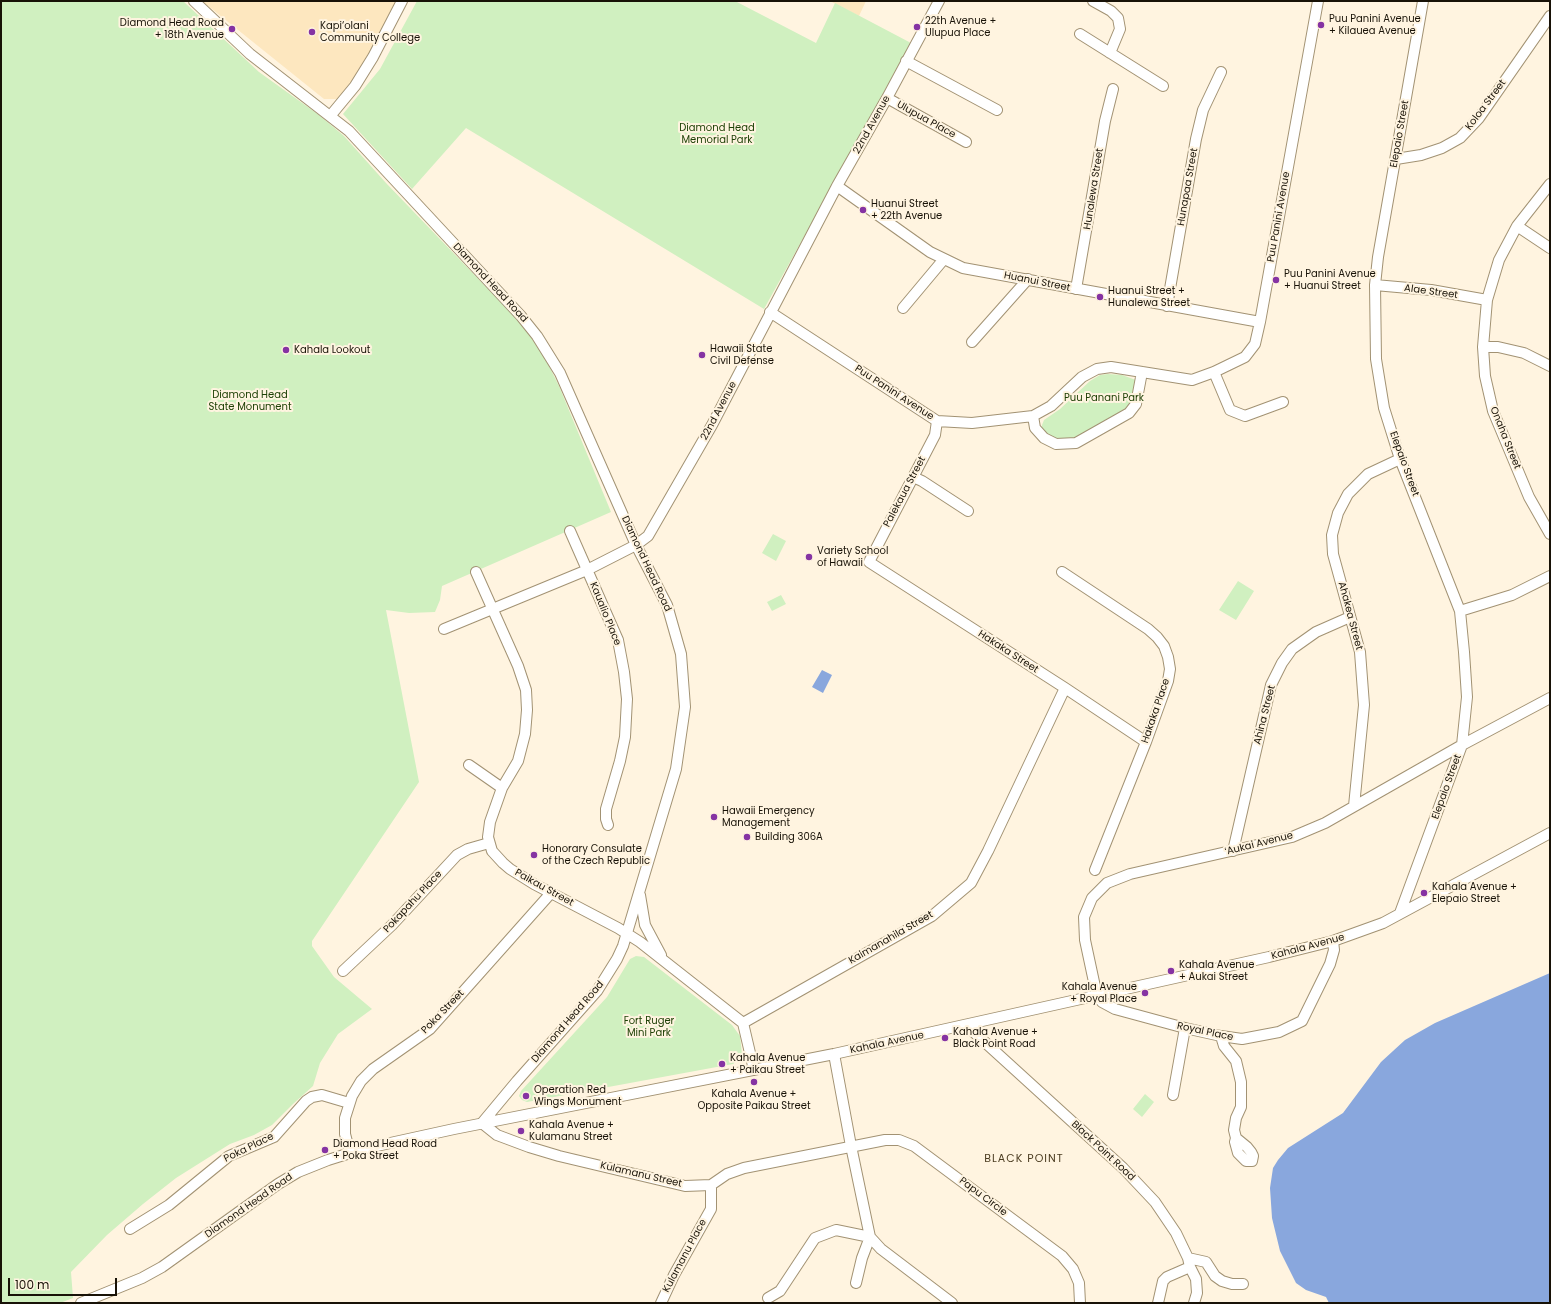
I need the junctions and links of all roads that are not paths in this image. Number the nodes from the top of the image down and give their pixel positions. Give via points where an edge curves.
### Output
1 (194, 1) edge
2 (402, 1) edge
3 (939, 1) edge
4 (1093, 1) edge
5 (1318, 1) edge
6 (1423, 1) edge
7 (1550, 16) edge
8 (1080, 34) dead end
9 (1110, 53) junction
10 (906, 61) junction
11 (1221, 72) dead end
12 (1163, 86) dead end
13 (1113, 89) dead end
14 (887, 98) junction
15 (997, 110) dead end
16 (331, 115) junction
17 (966, 142) dead end
18 (1396, 159) junction
19 (1550, 184) edge
20 (837, 186) junction
21 (1517, 226) junction
22 (1550, 248) edge
23 (944, 259) junction
24 (1028, 279) junction
25 (1375, 285) junction
26 (1076, 289) junction
27 (1487, 300) junction
28 (1167, 306) junction
29 (903, 308) dead end
30 (770, 312) junction
31 (1260, 322) junction
32 (972, 342) dead end
33 (1483, 347) junction
34 (1550, 366) edge
35 (1142, 372) junction
36 (1214, 372) junction
37 (1283, 402) dead end
38 (1033, 416) junction
39 (937, 421) junction
40 (1400, 459) junction
41 (913, 477) junction
42 (968, 511) dead end
43 (570, 531) dead end
44 (1550, 534) edge
45 (636, 545) junction
46 (869, 562) joint
47 (587, 570) junction
48 (476, 572) dead end
49 (1062, 572) dead end
50 (1550, 576) edge
51 (493, 608) junction
52 (1460, 611) junction
53 (1350, 617) junction
54 (444, 629) dead end
55 (1065, 688) junction
56 (1550, 698) edge
57 (1146, 742) junction
58 (1462, 745) junction
59 (469, 765) dead end
60 (502, 788) junction
61 (1354, 806) junction
62 (608, 825) dead end
63 (1550, 833) edge
64 (489, 843) junction
65 (1233, 851) junction
66 (1094, 870) dead end
67 (640, 892) junction
68 (551, 894) junction
69 (1400, 913) junction
70 (627, 933) junction
71 (1333, 941) junction
72 (664, 960) junction
73 (343, 971) dead end
74 (1097, 996) junction
75 (743, 1023) junction
76 (966, 1025) junction
77 (1185, 1028) junction
78 (1221, 1036) junction
79 (834, 1054) junction
80 (754, 1070) junction
81 (1173, 1095) dead end
82 (349, 1103) junction
83 (482, 1123) junction
84 (1236, 1138) dead end
85 (851, 1146) junction
86 (350, 1153) junction
87 (711, 1185) junction
88 (130, 1229) dead end
89 (870, 1237) junction
90 (1189, 1263) junction
91 (856, 1283) dead end
92 (1243, 1284) dead end
93 (768, 1298) dead end
94 (81, 1303) edge
95 (661, 1303) edge
96 (952, 1303) edge
97 (1080, 1303) edge
98 (1158, 1303) edge
99 (1194, 1303) edge

1 - 16 street, Diamond Head Road via 250,54
2 - 16 street via 355,86
3 - 10 street, 22nd Avenue
4 - 9 street via 1118,18 1120,29
5 - 31 street, Puu Panini Avenue
6 - 18 street, Elepaio Street
7 - 18 street, Koloa Street via 1479,118 1460,138 1421,155
8 - 9 street
9 - 12 street
10 - 14 street, 22nd Avenue
10 - 15 street
11 - 28 street, Hunapaa Street via 1203,110 1196,140
13 - 26 street, Hunalewa Street via 1105,121
14 - 17 street, Ulupua Place
14 - 20 street, 22nd Avenue
16 - 45 street, Diamond Head Road via 354,135 541,341 567,387
18 - 25 street, Elepaio Street via 1383,224
19 - 21 street, Onaha Street
20 - 23 street, Huanui Street via 930,252
20 - 30 street, 22nd Avenue
21 - 22 street
21 - 27 street, Onaha Street via 1499,260
23 - 24 street, Huanui Street via 963,268
23 - 29 street
24 - 26 street, Huanui Street
24 - 32 street
25 - 27 street, Alae Street via 1431,290
25 - 40 street, Elepaio Street via 1376,359 1384,408
26 - 28 street, Huanui Street
27 - 33 street, Onaha Street
28 - 31 street, Huanui Street
30 - 39 street, Puu Panini Avenue
30 - 45 street, 22nd Avenue via 712,425 651,532
31 - 36 street, Puu Panini Avenue via 1255,344 1245,357
33 - 34 street via 1498,347 1524,354
33 - 44 street, Onaha Street via 1485,376 1493,411 1529,497
35 - 36 street, Puu Panini Avenue via 1192,380
35 - 38 street, Puu Panini Avenue via 1111,366 1097,369 1082,377 1051,406
35 - 38 street via 1136,404 1130,413 1076,443 1056,444 1044,438 1035,428
36 - 37 street via 1230,410 1244,416
38 - 39 street, Puu Panini Avenue via 972,423
39 - 41 street, Palekaua Street via 935,434
40 - 52 street, Elepaio Street
40 - 53 street, Ahakea Street via 1368,474 1348,494 1338,512 1332,535 1333,554
41 - 42 street
41 - 46 street, Palekaua Street
43 - 47 street, Kaualio Place
45 - 47 street, 22nd Avenue
45 - 67 street, Diamond Head Road via 668,605 681,654 685,707 676,769
46 - 55 street, Hakaka Street
47 - 51 street, 22nd Avenue
47 - 62 street, Kaualio Place via 618,640 627,698 623,747 606,809
48 - 51 street
49 - 57 street, Hakaka Place via 1148,629 1164,646 1170,669 1168,681
50 - 52 street via 1512,595
51 - 54 street, 22nd Avenue
51 - 60 street via 526,690 527,710 525,734 518,761
52 - 58 street, Elepaio Street via 1467,697
53 - 61 street, Ahakea Street via 1360,652 1364,705
53 - 65 street, Ahina Street via 1316,632 1292,650 1271,685
55 - 57 street, Hakaka Street
55 - 75 street, Kaimanahila Street via 971,883 932,916
56 - 58 street, ʻAukai Avenue
57 - 66 street, Hakaka Place
58 - 61 street, ʻAukai Avenue
58 - 69 street, Elepaio Street
59 - 60 street
60 - 64 street via 490,822
61 - 65 street, ʻAukai Avenue via 1325,823 1292,837
63 - 69 street, Kahala Avenue
64 - 68 street, Paikau Street via 492,851 503,863
64 - 73 street, Pokapahu Place via 457,855 392,925
65 - 74 street, ʻAukai Avenue via 1130,874 1107,883 1092,898 1084,917 1085,940
67 - 70 street, Diamond Head Road
67 - 72 street via 645,926
68 - 70 street, Paikau Street
68 - 82 street, Poka Street via 430,1029 366,1075
69 - 71 street, Kahala Avenue via 1368,929
70 - 72 street, Paikau Street
70 - 83 street, Diamond Head Road via 617,959 597,991
71 - 74 street, Kahala Avenue
71 - 78 street, Royal Place via 1334,950 1330,964 1302,1021 1279,1032 1250,1038
72 - 75 street, Paikau Street
74 - 76 street, Kahala Avenue
74 - 77 street, Royal Place via 1115,1009
75 - 80 street
76 - 79 street, Kahala Avenue
76 - 90 street, Black Point Road via 1123,1168 1162,1211 1176,1233
77 - 78 street, Royal Place
77 - 81 street
78 - 84 street via 1224,1046 1236,1061 1241,1082 1241,1107 1234,1130
79 - 80 street, Kahala Avenue
79 - 85 street
80 - 83 street, Kahala Avenue
82 - 86 street, Poka Street via 345,1130
82 - 88 street, Poka Place via 322,1095 312,1097 274,1137 229,1156 169,1205
83 - 86 street, Diamond Head Road
83 - 87 street, Kulamanu Street via 504,1139 559,1156 685,1186
85 - 87 street via 744,1168 727,1174
85 - 89 street
85 - 97 street, Papu Circle via 899,1140 914,1146 1062,1256 1073,1269 1079,1284
86 - 94 street, Diamond Head Road via 312,1166 288,1178 162,1267
87 - 95 street, Kulamanu Place via 710,1209
89 - 91 street
89 - 93 street via 836,1230 815,1238 780,1291
89 - 96 street via 881,1249
90 - 92 street via 1206,1262 1222,1281
90 - 98 street via 1163,1281
90 - 99 street, Black Point Road via 1196,1279 1197,1293

